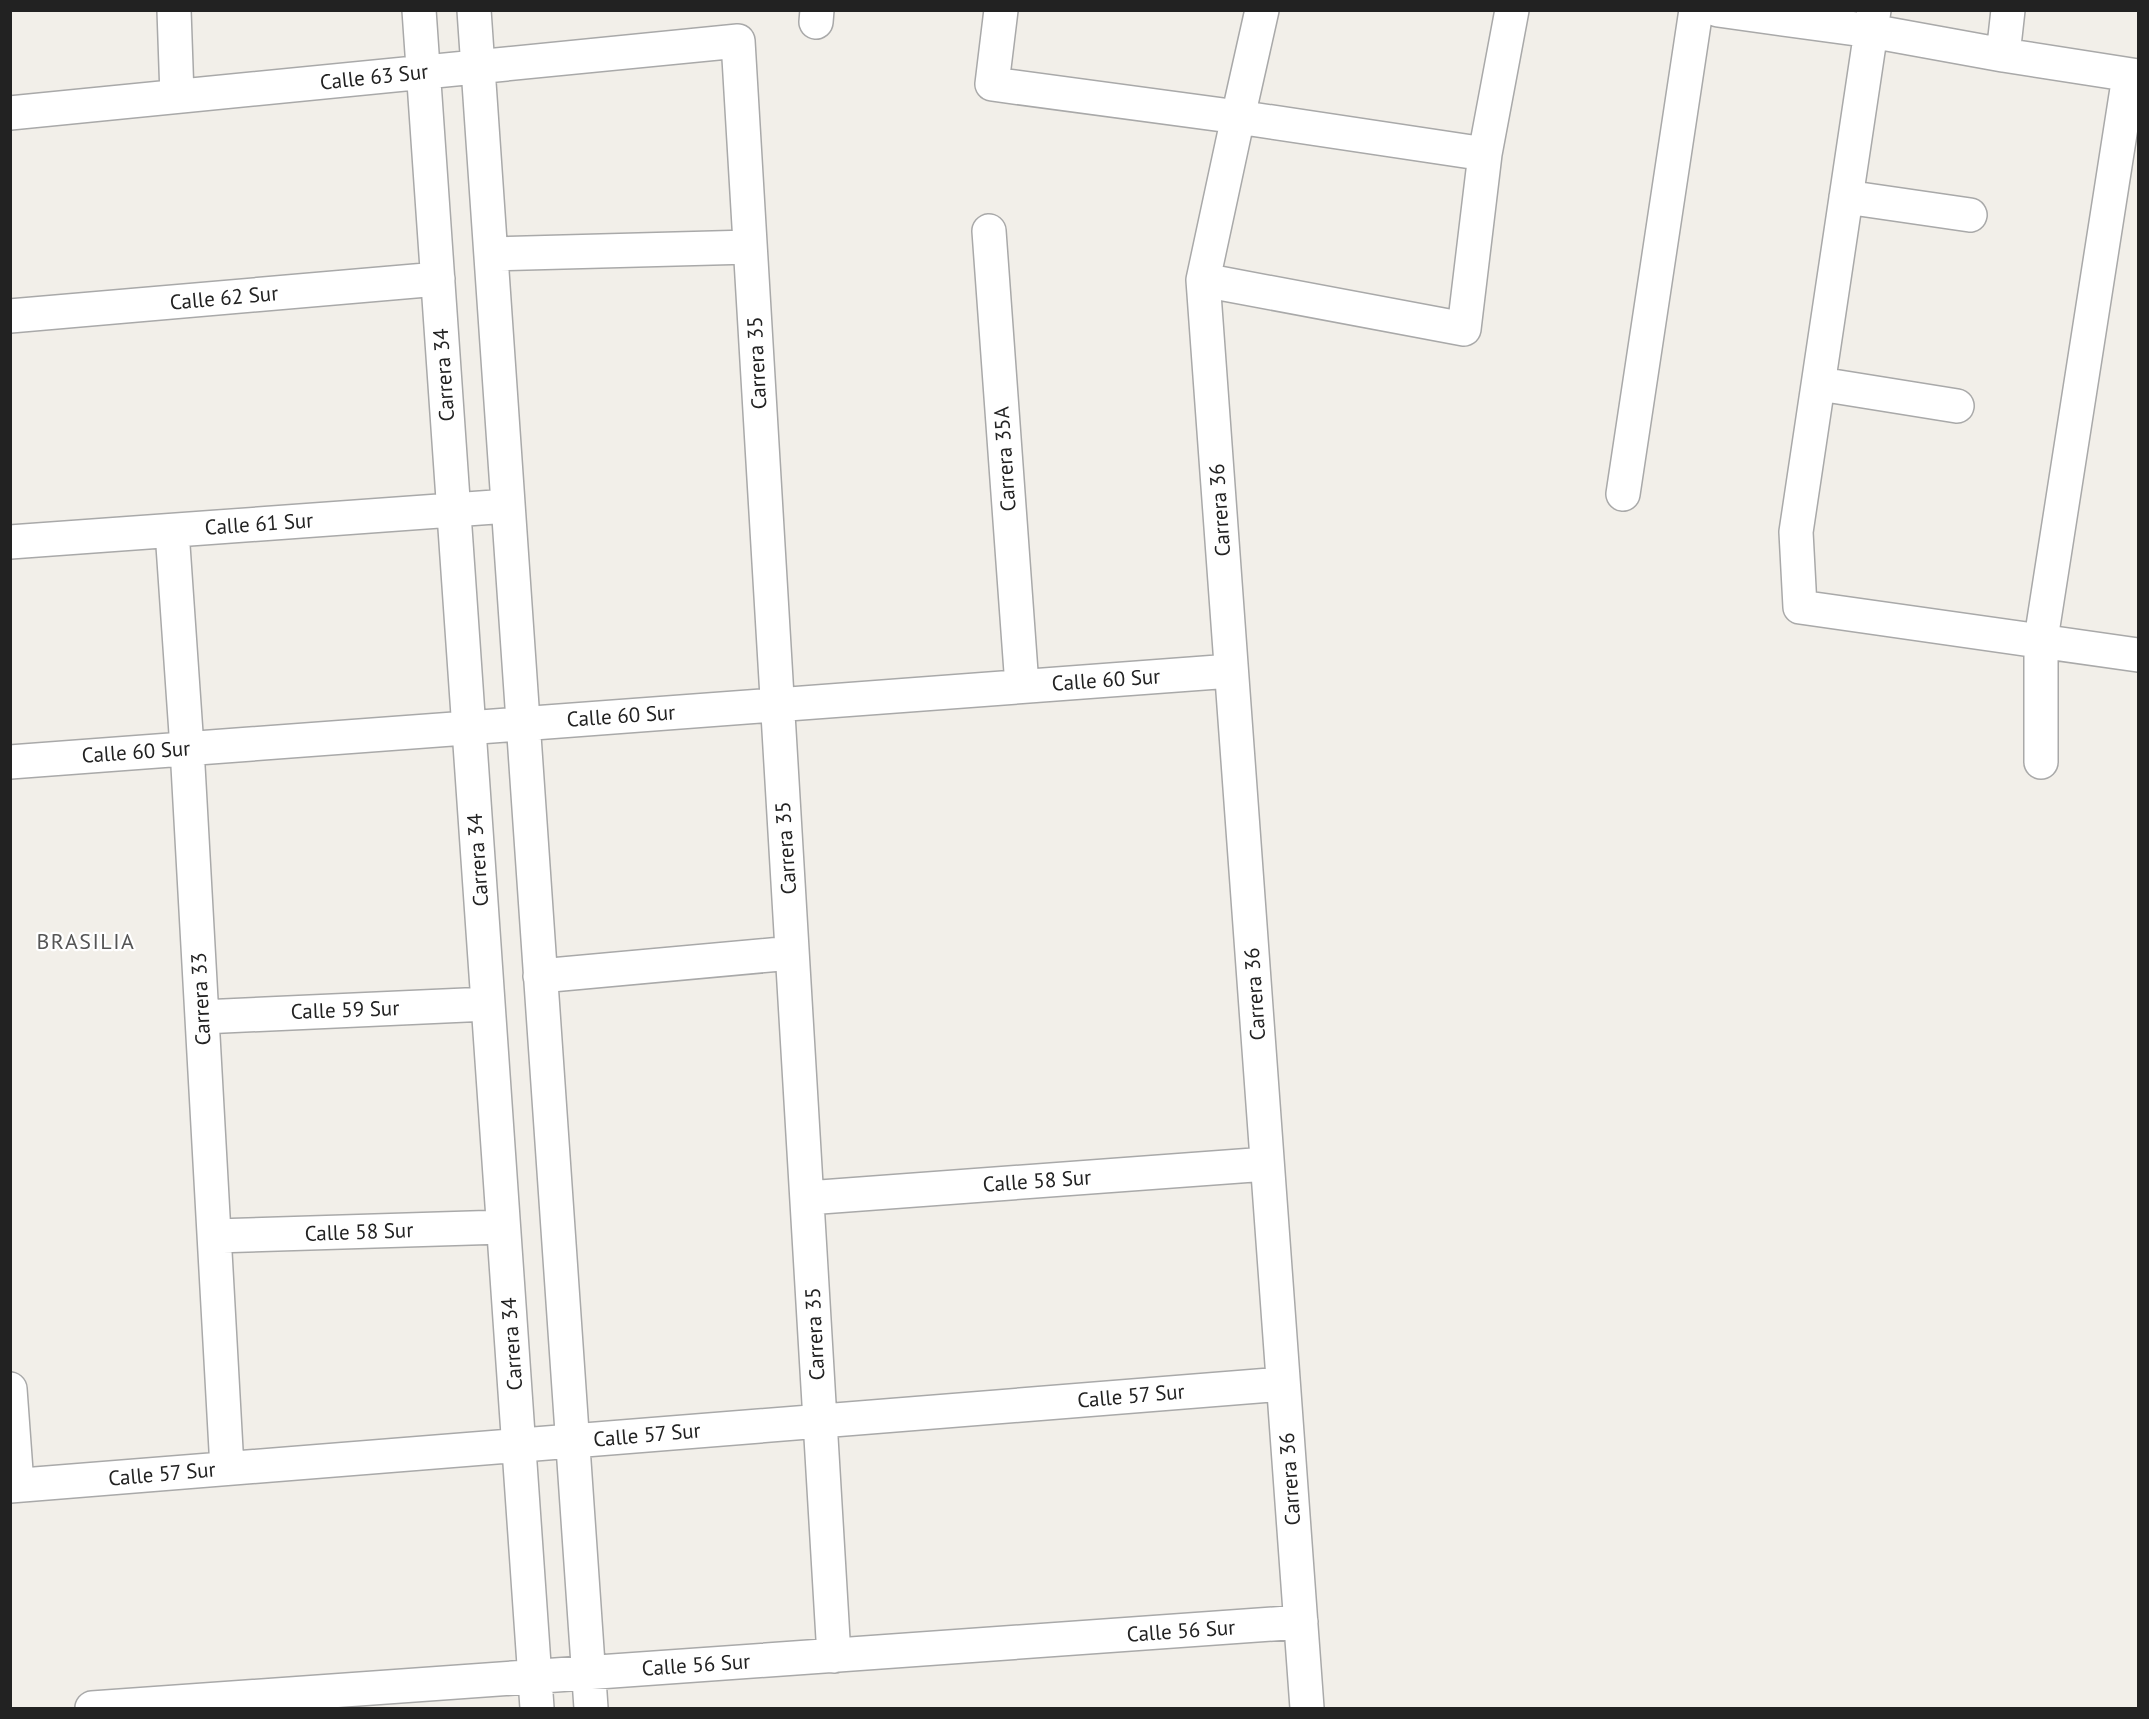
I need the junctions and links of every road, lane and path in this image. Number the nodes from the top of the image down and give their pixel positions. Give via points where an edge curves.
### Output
1 (174, 10) edge
2 (419, 10) edge
3 (474, 10) edge
4 (1002, 10) edge
5 (1262, 10) edge
6 (1512, 10) edge
7 (1696, 10) edge
8 (1718, 10) edge
9 (2008, 10) edge
10 (1872, 21) edge
11 (738, 41) joint
12 (2002, 55) junction
13 (478, 66) junction
14 (423, 72) junction
15 (2134, 76) edge
16 (177, 96) junction
17 (10, 113) edge
18 (1238, 117) junction
19 (1485, 154) junction
20 (1846, 197) junction
21 (1970, 215) dead end
22 (989, 231) dead end
23 (750, 247) junction
24 (491, 254) junction
25 (438, 279) junction
26 (1203, 280) junction
27 (10, 316) edge
28 (1820, 384) junction
29 (1957, 406) dead end
30 (1623, 494) dead end
31 (508, 506) junction
32 (454, 510) junction
33 (172, 531) junction
34 (10, 542) edge
35 (2041, 639) junction
36 (2139, 655) edge
37 (1232, 671) junction
38 (1022, 686) junction
39 (777, 704) junction
40 (523, 723) junction
41 (469, 727) junction
42 (187, 748) junction
43 (10, 762) edge
44 (2041, 762) dead end
45 (792, 953) junction
46 (540, 976) junction
47 (488, 1004) junction
48 (202, 1017) junction
49 (1267, 1164) junction
50 (807, 1198) junction
51 (503, 1227) junction
52 (214, 1236) junction
53 (1283, 1384) junction
54 (10, 1389) edge
55 (820, 1421) junction
56 (572, 1441) junction
57 (519, 1445) junction
58 (227, 1468) junction
59 (14, 1486) edge
60 (1301, 1622) junction
61 (834, 1656) junction
62 (588, 1673) junction
63 (536, 1693) edge
64 (92, 1708) edge
65 (591, 1708) edge
66 (1307, 1708) edge

1 - 16 street
2 - 14 street, Carrera 34
3 - 13 street
4 - 18 street via 992,84
5 - 18 street, Carrera 36
6 - 19 street
7 - 30 street
8 - 10 street
9 - 12 street
10 - 12 street
10 - 20 street
11 - 13 street, Calle 63 Sur
11 - 23 street, Carrera 35
12 - 15 street
13 - 14 street, Calle 63 Sur
13 - 24 street
14 - 16 street, Calle 63 Sur
14 - 25 street, Carrera 34
15 - 35 street
16 - 17 street, Calle 63 Sur
18 - 19 street
18 - 26 street, Carrera 36
19 - 26 street via 1464,329
20 - 21 street
20 - 28 street
22 - 38 street, Carrera 35A
23 - 24 street
23 - 39 street, Carrera 35
24 - 31 street
25 - 27 street, Calle 62 Sur
25 - 32 street, Carrera 34
26 - 37 street, Carrera 36
28 - 29 street
28 - 35 street via 1796,532 1800,607
31 - 32 street, Calle 61 Sur
31 - 40 street
32 - 33 street, Calle 61 Sur
32 - 41 street, Carrera 34
33 - 34 street, Calle 61 Sur
33 - 42 street, Carrera 33
35 - 36 street
35 - 44 street
37 - 38 street, Calle 60 Sur
37 - 49 street, Carrera 36
38 - 39 street, Calle 60 Sur
39 - 40 street, Calle 60 Sur
39 - 45 street, Carrera 35
40 - 41 street, Calle 60 Sur
40 - 46 street
41 - 42 street, Calle 60 Sur
41 - 47 street, Carrera 34
42 - 43 street, Calle 60 Sur
42 - 48 street, Carrera 33
45 - 46 street
45 - 50 street, Carrera 35
46 - 56 street
47 - 48 street, Calle 59 Sur
47 - 51 street, Carrera 34
48 - 52 street, Carrera 33
49 - 50 street, Calle 58 Sur
49 - 53 street, Carrera 36
50 - 55 street, Carrera 35
51 - 52 street, Calle 58 Sur
51 - 57 street, Carrera 34
52 - 58 street, Carrera 33
53 - 55 street, Calle 57 Sur
53 - 60 street, Carrera 36
54 - 59 street
55 - 56 street, Calle 57 Sur
55 - 61 street, Carrera 35
56 - 57 street, Calle 57 Sur
56 - 62 street
57 - 58 street, Calle 57 Sur
57 - 63 street, Carrera 34
58 - 59 street, Calle 57 Sur
60 - 61 street, Calle 56 Sur
60 - 66 street, Carrera 36
61 - 62 street, Calle 56 Sur
62 - 63 street, Calle 56 Sur
62 - 65 street
63 - 64 street, Calle 56 Sur

